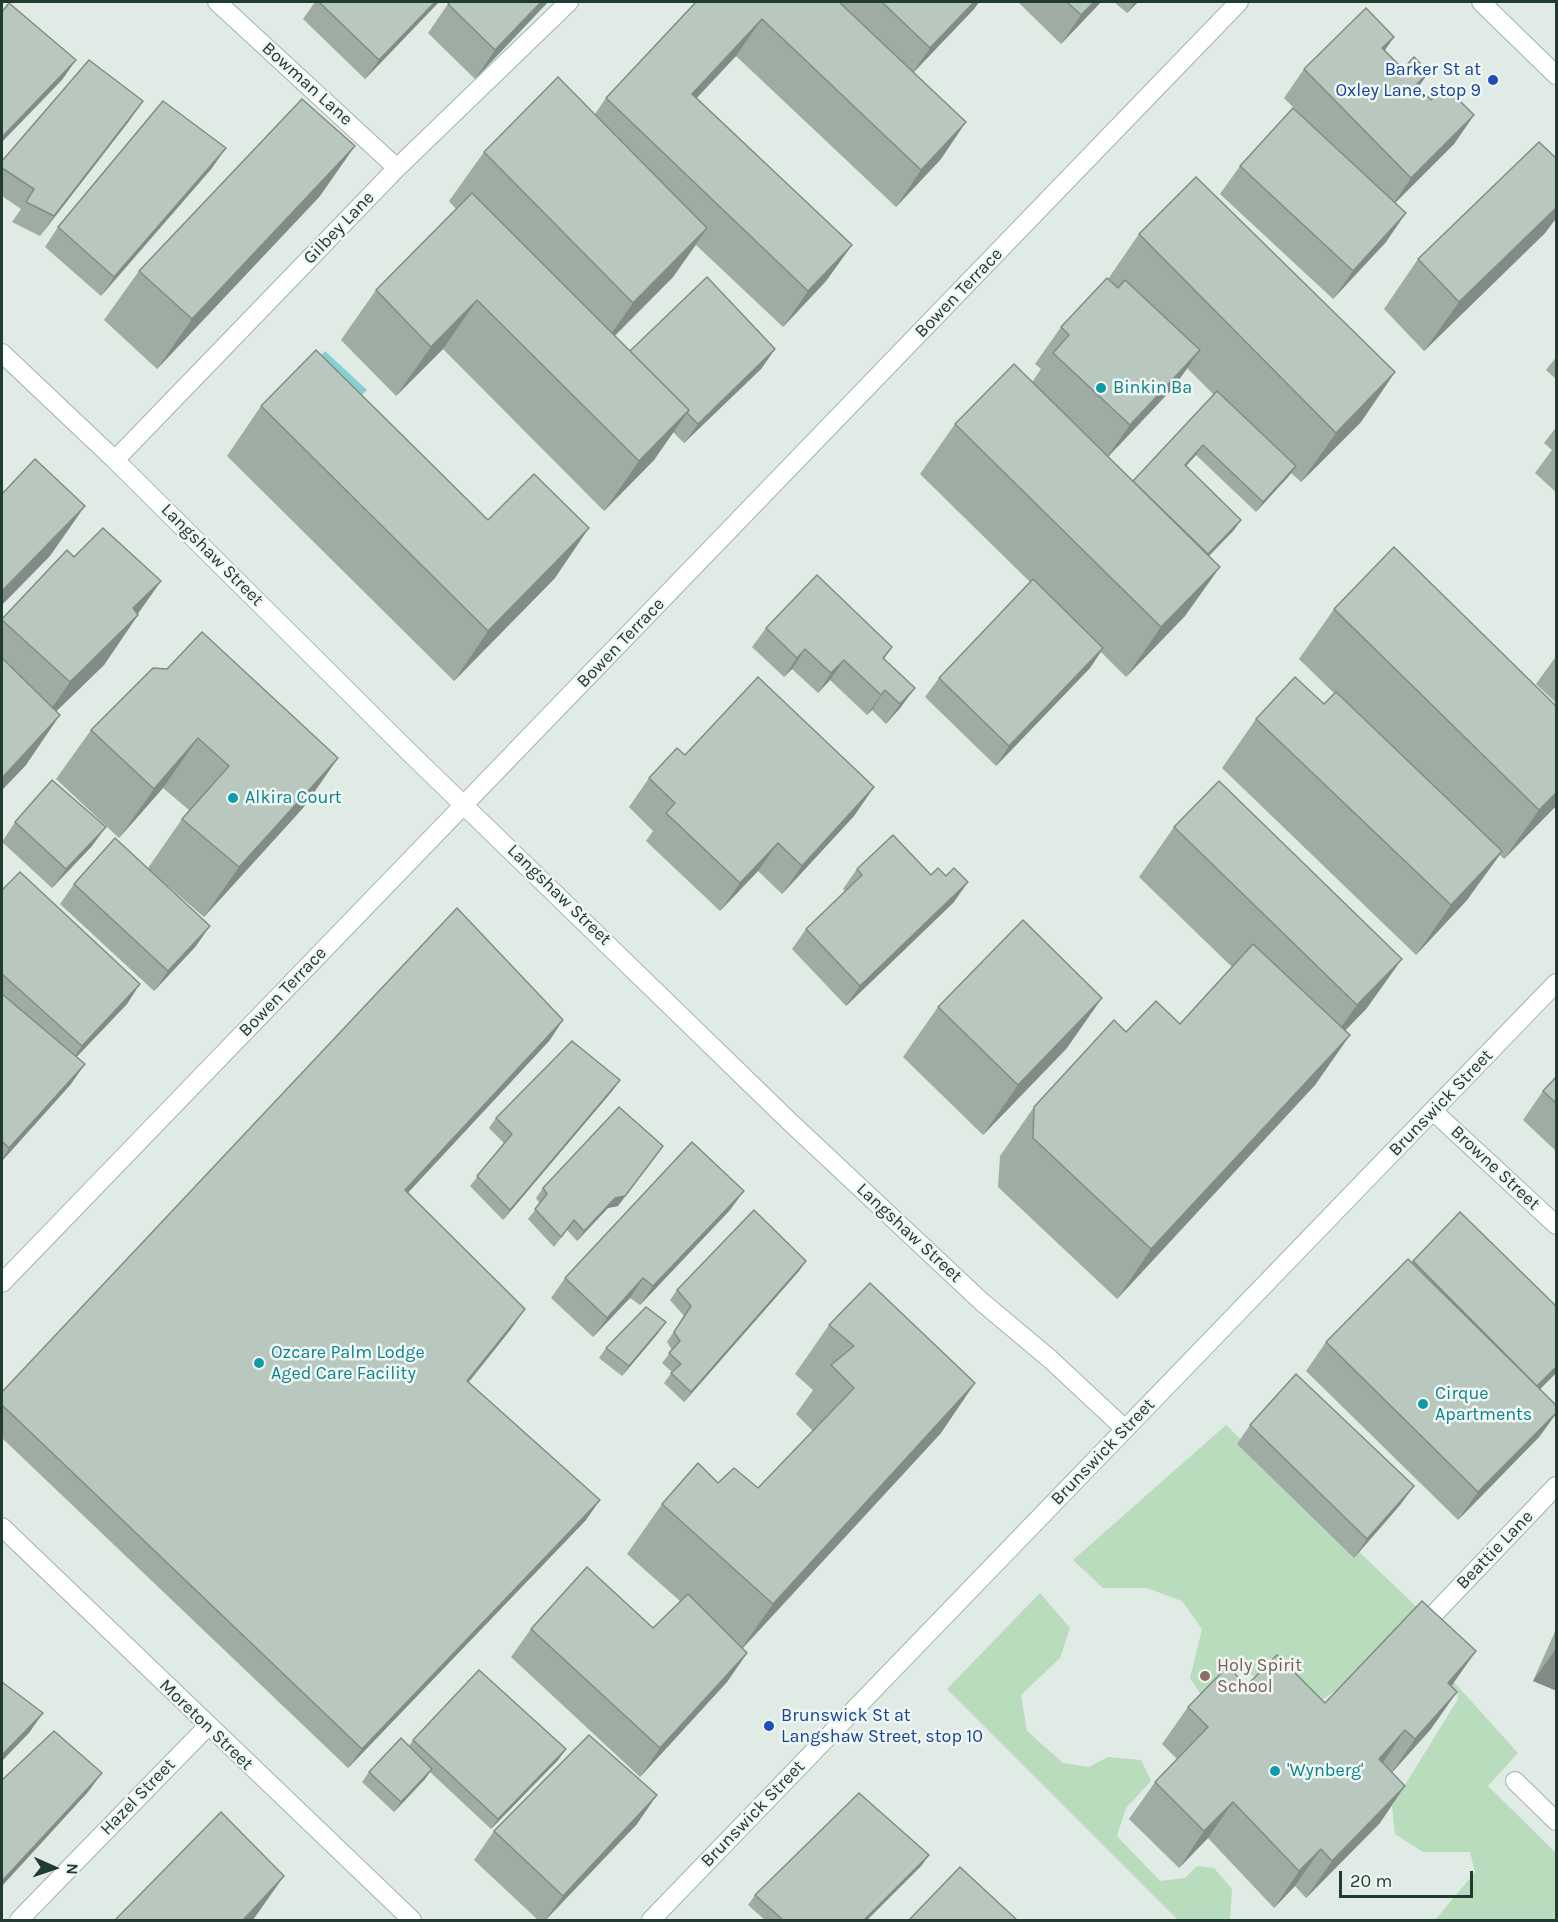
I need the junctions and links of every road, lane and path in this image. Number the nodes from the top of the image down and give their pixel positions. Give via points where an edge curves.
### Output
1 (216, 2) edge
2 (569, 2) edge
3 (1239, 2) edge
4 (1481, 2) edge
5 (1557, 75) edge
6 (397, 168) junction
7 (2, 353) edge
8 (115, 460) junction
9 (465, 805) junction
10 (1557, 983) edge
11 (1433, 1111) junction
12 (1557, 1225) edge
13 (2, 1283) edge
14 (1125, 1429) junction
15 (1557, 1486) edge
16 (2, 1527) edge
17 (1434, 1614) edge
18 (207, 1726) junction
19 (1515, 1781) dead end
20 (1557, 1821) edge
21 (19, 1920) edge
22 (412, 1920) edge
23 (651, 1920) edge

1 - 6 street, Bowman Lane
2 - 6 street, Gilbey Lane
3 - 9 street, Bowen Terrace
4 - 5 street
6 - 8 street, Gilbey Lane
7 - 8 street, Langshaw Street
8 - 9 street, Langshaw Street
9 - 13 street, Bowen Terrace
9 - 14 street, Langshaw Street via 789,1121 982,1302
10 - 11 street, Brunswick Street
11 - 12 street, Browne Street
11 - 14 street, Brunswick Street
14 - 23 street, Brunswick Street
15 - 17 street, Beattie Lane
16 - 18 street, Moreton Street
18 - 21 street, Hazel Street
18 - 22 street, Moreton Street
19 - 20 street

